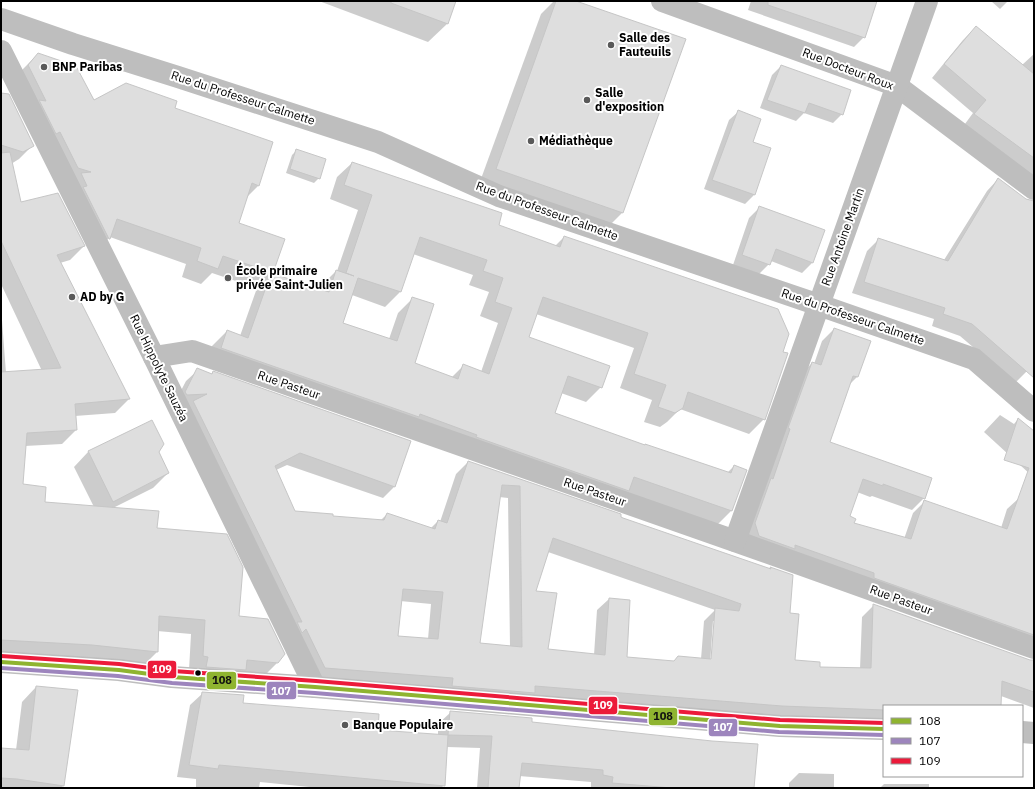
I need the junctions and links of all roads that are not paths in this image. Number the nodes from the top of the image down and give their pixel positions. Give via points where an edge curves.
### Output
1 (662, 1) edge
2 (927, 1) edge
3 (1, 19) edge
4 (1, 52) edge
5 (897, 86) junction
6 (1034, 189) edge
7 (819, 305) junction
8 (154, 357) junction
9 (1034, 411) edge
10 (735, 541) junction
11 (1034, 648) edge
12 (1, 662) edge
13 (315, 686) junction
14 (883, 729) edge
15 (1023, 732) edge
16 (1034, 733) edge

1 - 5 street, Rue Docteur Roux
2 - 5 street, Rue Antoine Martin
3 - 7 street, Rue du Professeur Calmette via 378,142 499,196
4 - 8 street, Rue Hippolyte Sauzéa
5 - 6 street, Rue Docteur Roux
5 - 7 street, Rue Antoine Martin
7 - 9 street, Rue du Professeur Calmette via 974,359
7 - 10 street, Rue Antoine Martin
8 - 10 street, Rue Pasteur via 192,351
8 - 13 street, Rue Hippolyte Sauzéa
10 - 11 street, Rue Pasteur
12 - 13 street via 119,670 179,678
13 - 14 street via 780,726
15 - 16 street

